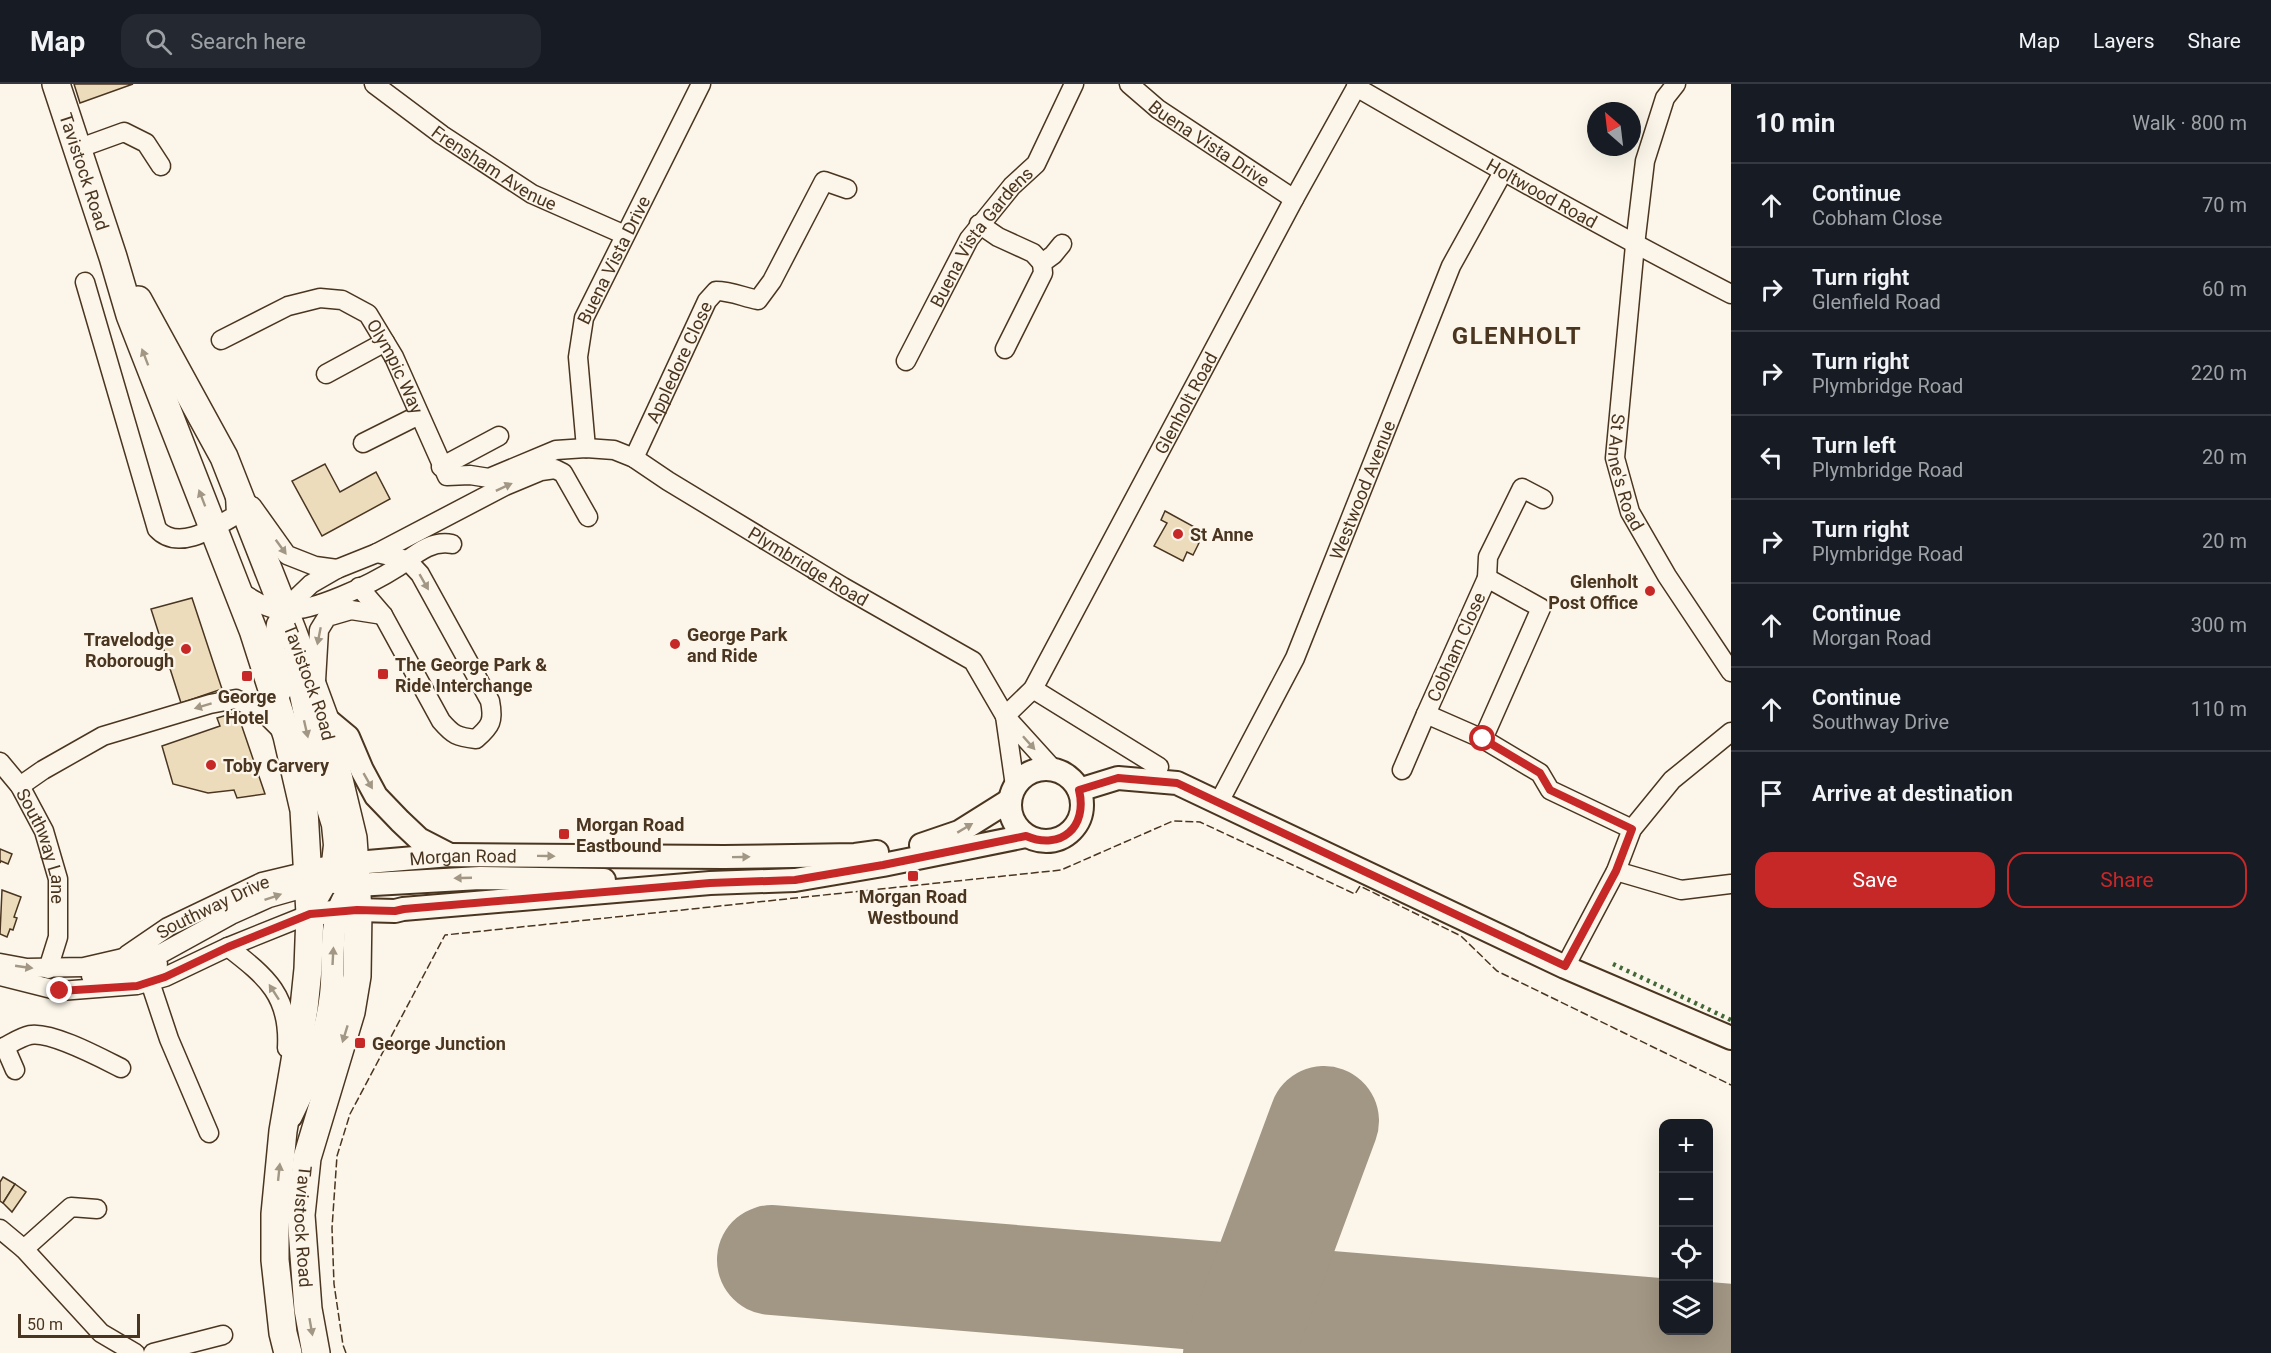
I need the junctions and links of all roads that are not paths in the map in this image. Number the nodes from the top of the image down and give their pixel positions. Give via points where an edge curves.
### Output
1 (56, 84) edge
2 (374, 84) edge
3 (701, 84) edge
4 (1074, 84) edge
5 (1130, 84) edge
6 (1676, 84) edge
7 (1357, 85) edge
8 (77, 149) junction
9 (160, 166) dead end
10 (1503, 172) junction
11 (847, 189) dead end
12 (1294, 199) junction
13 (979, 224) junction
14 (625, 235) junction
15 (1062, 244) dead end
16 (1635, 244) junction
17 (113, 257) junction
18 (1042, 262) junction
19 (85, 282) dead end
20 (1731, 294) edge
21 (221, 340) dead end
22 (385, 342) junction
23 (1005, 349) dead end
24 (906, 361) dead end
25 (326, 375) dead end
26 (419, 415) junction
27 (499, 436) dead end
28 (363, 443) dead end
29 (586, 448) junction
30 (634, 458) junction
31 (441, 467) junction
32 (489, 478) junction
33 (234, 483) junction
34 (1543, 499) dead end
35 (588, 517) dead end
36 (213, 528) junction
37 (452, 544) dead end
38 (370, 556) junction
39 (407, 560) junction
40 (337, 569) junction
41 (1487, 578) junction
42 (359, 587) junction
43 (238, 591) junction
44 (383, 615) junction
45 (288, 620) junction
46 (1731, 672) edge
47 (1033, 689) junction
48 (320, 706) junction
49 (1426, 714) junction
50 (1005, 716) junction
51 (286, 736) junction
52 (1729, 736) edge
53 (1483, 739) junction
54 (0, 762) edge
55 (1159, 767) dead end
56 (1054, 770) junction
57 (1402, 770) dead end
58 (20, 786) junction
59 (1079, 790) junction
60 (1013, 793) junction
61 (1218, 804) junction
62 (1632, 829) junction
63 (1026, 836) junction
64 (450, 855) junction
65 (1616, 871) junction
66 (1731, 884) edge
67 (333, 889) junction
68 (58, 937) junction
69 (228, 947) junction
70 (210, 956) junction
71 (0, 963) edge
72 (1565, 966) junction
73 (84, 967) junction
74 (48, 969) junction
75 (0, 976) edge
76 (150, 982) junction
77 (1731, 1038) edge
78 (2, 1048) edge
79 (121, 1068) dead end
80 (15, 1070) dead end
81 (283, 1131) junction
82 (209, 1133) dead end
83 (97, 1209) dead end
84 (0, 1229) edge
85 (24, 1249) junction
86 (223, 1335) dead end
87 (135, 1353) edge
88 (153, 1353) edge
89 (288, 1353) edge
90 (316, 1353) edge

1 - 8 highway, Tavistock Road
2 - 14 street, Frensham Avenue via 442,135 532,194
3 - 14 street, Buena Vista Drive
4 - 13 street, Buena Vista Gardens via 1036,164
5 - 12 street, Buena Vista Drive via 1158,109
6 - 16 street, St Anne's Road via 1665,98 1645,161
7 - 10 street, Holtwood Road
7 - 12 street, Glenholt Road
8 - 9 street via 124,132 147,143
8 - 17 highway, Tavistock Road
10 - 16 street, Holtwood Road
10 - 61 street, Westwood Avenue via 1451,266 1294,658
11 - 30 street, Appledore Close via 824,181 772,281 758,300 716,291 707,301
12 - 47 street, Glenholt Road
13 - 18 street via 1033,253
13 - 24 street, Buena Vista Gardens
14 - 29 street, Buena Vista Drive via 584,318 578,357
15 - 18 street
16 - 20 street, Holtwood Road
16 - 46 street, St Anne's Road via 1615,458 1630,512
17 - 33 highway, Tavistock Road via 224,457
36 -> 17 highway, Tavistock Road via 130,315
18 - 23 street via 1043,273
19 - 36 street via 157,529 163,536 181,541
21 - 22 street, Olympic Way via 288,306 320,298 342,300 368,314
22 - 25 street
22 - 26 street, Olympic Way
26 - 28 street
26 - 31 street, Olympic Way
27 - 31 street
29 - 30 street, Plymbridge Road via 614,450
29 - 32 street via 556,450
30 - 50 street, Plymbridge Road via 973,662
31 - 32 street via 447,477
32 - 38 street via 381,541
33 - 36 street via 236,515
33 -> 40 street via 287,555 315,566
33 - 45 highway, Tavistock Road
34 - 41 street via 1522,488 1488,557
38 -> 35 street via 542,471 555,469 563,473
36 - 43 highway, Tavistock Road
37 - 39 street via 428,546
38 - 39 street
38 - 40 street
39 - 42 street
39 -> 44 street via 420,574 490,701 493,716 487,730 476,739 451,733
40 - 45 street via 311,584
41 - 49 street, Cobham Close
41 - 53 street, Cobham Close via 1541,608
42 - 44 street
42 - 45 street
43 - 45 street
43 - 51 highway, Tavistock Road
44 -> 48 street via 351,610 327,617 319,630
45 - 48 highway, Tavistock Road
45 - 51 street via 276,624 274,636
45 -> 67 street via 293,666 331,825
47 - 50 street, Glenholt Road
47 - 55 street
48 -> 64 main road via 348,737 376,796 419,838
48 - 67 highway, Tavistock Road via 353,837
49 - 53 street, Cobham Close
49 - 57 street
50 -> 56 street, Plymbridge Road
50 - 60 street, Plymbridge Road
51 -> 58 street via 265,714 236,699 103,736
51 - 67 highway, Tavistock Road via 304,810
52 - 62 street via 1672,780
53 - 62 street, Cobham Close via 1540,773 1550,790
54 - 58 street, Southway Lane
56 - 59 main road, Plymbridge Road
56 - 60 main road via 1038,770 1024,776
58 - 68 street, Southway Lane via 44,831 58,879
59 - 61 main road via 1118,778 1177,783
59 - 63 main road via 1080,815 1064,837 1051,841
60 - 63 main road, Plymbridge Road via 1010,811
64 -> 60 main road, Morgan Road via 855,855 916,847 959,832
61 - 72 main road
62 - 65 street
63 -> 67 main road, Morgan Road via 795,880 710,883 480,878
64 - 67 main road, Morgan Road via 382,861
65 - 66 street via 1681,890
65 - 72 street
67 - 69 street
73 -> 67 street, Southway Drive via 123,958 168,927 262,882
67 - 81 highway, Tavistock Road via 308,969
67 -> 90 highway, Tavistock Road via 357,976 351,1012 308,1158 301,1215 308,1309
68 - 73 street
68 - 74 street, Southway Lane
69 - 70 street
81 -> 69 street via 286,1015 267,980
70 - 74 street via 186,956 97,976 56,974
70 - 76 street
71 -> 74 street, Southway Drive
72 - 77 main road
73 - 74 street, Southway Drive
75 - 76 street via 60,991
76 - 82 street via 169,1039
78 - 79 street via 30,1035 46,1036
78 - 80 street
89 -> 81 highway, Tavistock Road via 275,1260
83 - 85 street via 71,1207
84 - 85 street
85 - 87 street via 101,1333
86 - 88 street

